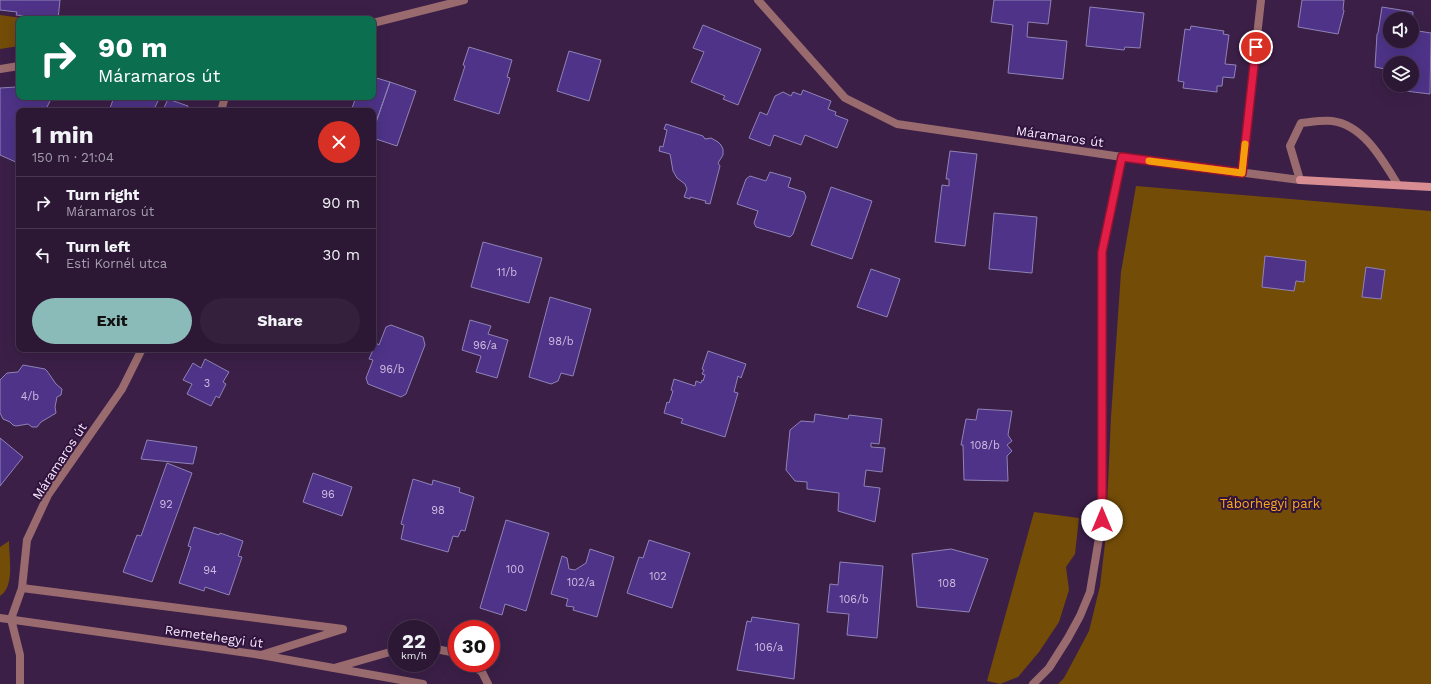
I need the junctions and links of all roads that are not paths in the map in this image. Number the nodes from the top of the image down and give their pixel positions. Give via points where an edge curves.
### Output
1 (464, 0) edge
2 (758, 0) edge
3 (1261, 0) edge
4 (376, 22) edge
5 (16, 66) edge
6 (0, 69) edge
7 (1122, 157) junction
8 (1242, 173) junction
9 (1300, 180) junction
10 (1398, 185) junction
11 (1431, 187) edge
12 (140, 352) edge
13 (22, 588) junction
14 (0, 618) edge
15 (11, 619) junction
16 (388, 653) edge
17 (261, 655) junction
18 (334, 668) junction
19 (482, 672) edge
20 (20, 684) edge
21 (423, 684) edge
22 (488, 684) edge
23 (1033, 684) edge

1 - 4 street
2 - 7 street, Máramaros út via 845,98 897,124
3 - 8 street
5 - 6 street
7 - 8 street, Máramaros út
7 - 23 street via 1102,252 1102,520 1090,592 1068,638 1048,668
8 - 9 street, Máramaros út
9 - 10 street, Máramaros út
9 - 10 street via 1290,146 1301,123 1332,121 1353,128 1374,148
10 - 11 street, Máramaros út
12 - 13 street, Máramaros út via 122,389 48,495 27,540
13 - 15 street, Máramaros út
13 - 17 street via 343,629
14 - 15 street, Remetehegyi út
15 - 17 street, Remetehegyi út
15 - 20 street via 20,655
16 - 18 street
17 - 18 street, Remetehegyi út
18 - 21 street, Remetehegyi út
19 - 22 street

